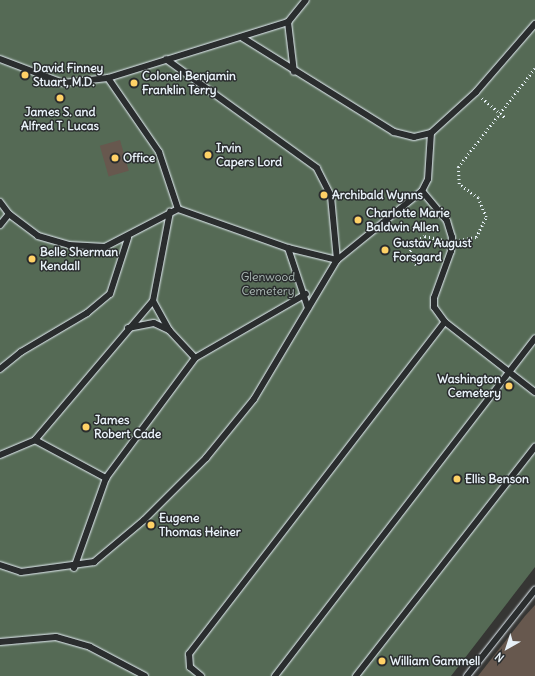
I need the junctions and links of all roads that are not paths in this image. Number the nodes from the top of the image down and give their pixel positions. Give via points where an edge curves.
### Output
1 (306, 0) edge
2 (288, 22) junction
3 (535, 24) edge
4 (243, 38) junction
5 (166, 59) junction
6 (0, 60) edge
7 (294, 72) junction
8 (108, 78) junction
9 (431, 133) junction
10 (422, 191) junction
11 (0, 202) edge
12 (178, 209) junction
13 (170, 212) junction
14 (9, 214) junction
15 (0, 225) edge
16 (128, 238) junction
17 (288, 248) junction
18 (337, 260) junction
19 (306, 294) junction
20 (153, 301) junction
21 (308, 308) junction
22 (445, 322) junction
23 (128, 328) junction
24 (169, 330) junction
25 (535, 338) edge
26 (195, 358) junction
27 (0, 369) edge
28 (509, 372) junction
29 (535, 392) edge
30 (35, 440) junction
31 (535, 447) edge
32 (0, 455) edge
33 (106, 478) junction
34 (0, 565) edge
35 (74, 568) junction
36 (535, 590) edge
37 (0, 642) edge
38 (145, 676) edge
39 (201, 676) edge
40 (275, 676) edge
41 (356, 676) edge
42 (467, 676) edge

1 - 2 lane
2 - 4 lane
2 - 7 lane
3 - 9 lane via 475,93
4 - 5 lane
4 - 7 lane
5 - 8 lane
5 - 18 lane via 317,168 331,196
6 - 8 lane via 63,83
7 - 9 lane via 394,132 414,137
8 - 12 lane via 158,152
9 - 10 lane via 428,179
10 - 18 lane
10 - 22 lane via 447,221 452,241 434,298 434,307
11 - 14 lane
12 - 13 lane
12 - 17 lane
13 - 16 lane
13 - 20 lane
14 - 15 lane
14 - 16 lane via 38,236 69,245 105,247
16 - 27 lane via 110,294 87,313 21,352
17 - 18 lane
17 - 19 lane
18 - 21 lane
19 - 21 lane
19 - 26 lane
20 - 23 lane
20 - 24 lane
21 - 35 lane via 254,399 206,458 144,520 94,562
22 - 28 lane
22 - 39 lane via 189,654 190,667
23 - 24 lane via 154,323
23 - 30 lane
24 - 26 lane
25 - 28 lane
26 - 33 lane
28 - 29 lane
28 - 40 lane
30 - 32 lane
30 - 33 lane
31 - 41 lane
33 - 35 lane
34 - 35 lane via 21,572
36 - 42 lane
37 - 38 lane via 56,637 90,647

